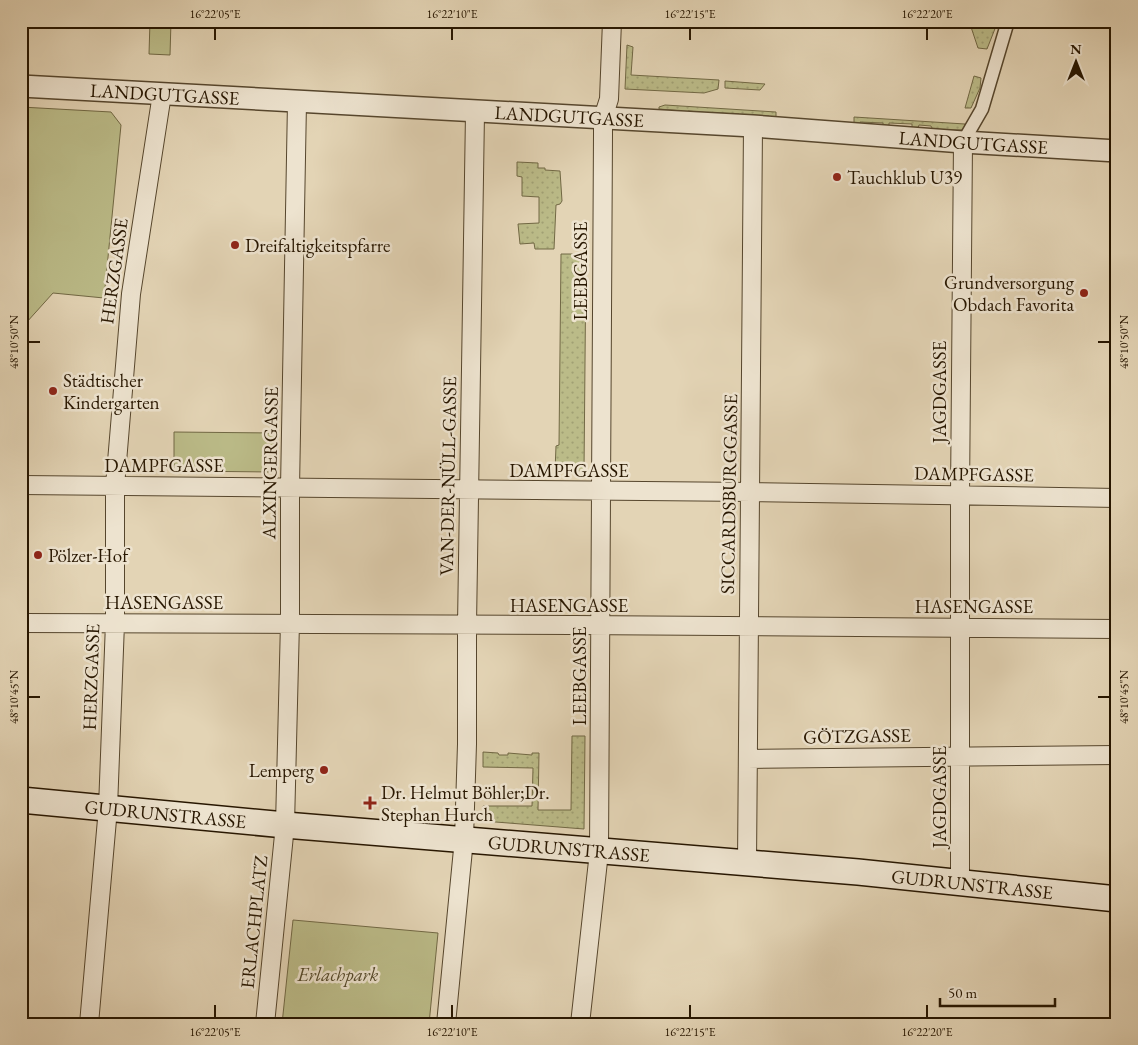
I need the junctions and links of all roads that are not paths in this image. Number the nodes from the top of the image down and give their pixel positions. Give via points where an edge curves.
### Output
1 (612, 21) edge
2 (1008, 21) edge
3 (21, 86) edge
4 (162, 94) junction
5 (297, 102) junction
6 (476, 113) junction
7 (604, 118) junction
8 (753, 126) junction
9 (963, 142) junction
10 (1117, 151) edge
11 (21, 486) edge
12 (115, 486) junction
13 (290, 488) junction
14 (469, 490) junction
15 (601, 492) junction
16 (752, 492) junction
17 (960, 495) junction
18 (1117, 498) edge
19 (290, 622) junction
20 (21, 623) edge
21 (115, 623) junction
22 (467, 626) junction
23 (600, 626) junction
24 (748, 626) junction
25 (960, 627) junction
26 (1117, 629) edge
27 (1117, 754) edge
28 (960, 755) junction
29 (748, 759) junction
30 (21, 800) edge
31 (108, 808) junction
32 (285, 825) junction
33 (464, 840) junction
34 (599, 852) junction
35 (748, 863) junction
36 (960, 882) junction
37 (1117, 899) edge
38 (89, 1024) edge
39 (265, 1024) edge
40 (446, 1024) edge
41 (580, 1024) edge

1 - 7 street, LEEBGASSE via 610,99
2 - 9 street via 982,108
3 - 4 street, LANDGUTGASSE
4 - 5 street, LANDGUTGASSE
4 - 12 street, HERZGASSE via 131,294
5 - 6 street, LANDGUTGASSE
5 - 13 street, ALXINGERGASSE
6 - 7 street, LANDGUTGASSE
6 - 14 street, VAN-DER-NÜLL-GASSE
7 - 8 street, LANDGUTGASSE
7 - 15 street, LEEBGASSE
8 - 9 street, LANDGUTGASSE
8 - 16 street, SICCARDSBURGGASSE
9 - 10 street, LANDGUTGASSE
9 - 17 street, JAGDGASSE
11 - 12 street, DAMPFGASSE
12 - 13 street, DAMPFGASSE
12 - 21 street, HERZGASSE
13 - 14 street, DAMPFGASSE
13 - 19 street, ALXINGERGASSE
14 - 15 street, DAMPFGASSE
14 - 22 street, VAN-DER-NÜLL-GASSE
15 - 16 street, DAMPFGASSE
15 - 23 street, LEEBGASSE
16 - 17 street, DAMPFGASSE
16 - 24 street, SICCARDSBURGGASSE
17 - 18 street, DAMPFGASSE
17 - 25 street, JAGDGASSE
19 - 21 street, HASENGASSE
19 - 22 street, HASENGASSE
19 - 32 street, ALXINGERGASSE
20 - 21 street, HASENGASSE
21 - 31 street, HERZGASSE
22 - 23 street, HASENGASSE
22 - 33 street, VAN-DER-NÜLL-GASSE
23 - 24 street, HASENGASSE
23 - 34 street, LEEBGASSE
24 - 25 street, HASENGASSE
24 - 29 street, SICCARDSBURGGASSE
25 - 26 street, HASENGASSE
25 - 28 street, JAGDGASSE
27 - 28 street, GÖTZGASSE
28 - 29 street, GÖTZGASSE
28 - 36 street, JAGDGASSE
29 - 35 street, SICCARDSBURGGASSE
30 - 31 main road, GUDRUNSTRASSE
31 - 32 main road, GUDRUNSTRASSE
31 - 38 street, HERZGASSE
32 - 33 main road, GUDRUNSTRASSE
32 - 39 street, ERLACHPLATZ
33 - 34 main road, GUDRUNSTRASSE
33 - 40 street
34 - 35 main road, GUDRUNSTRASSE
34 - 41 street, LEEBGASSE
35 - 36 main road, GUDRUNSTRASSE
36 - 37 main road, GUDRUNSTRASSE

